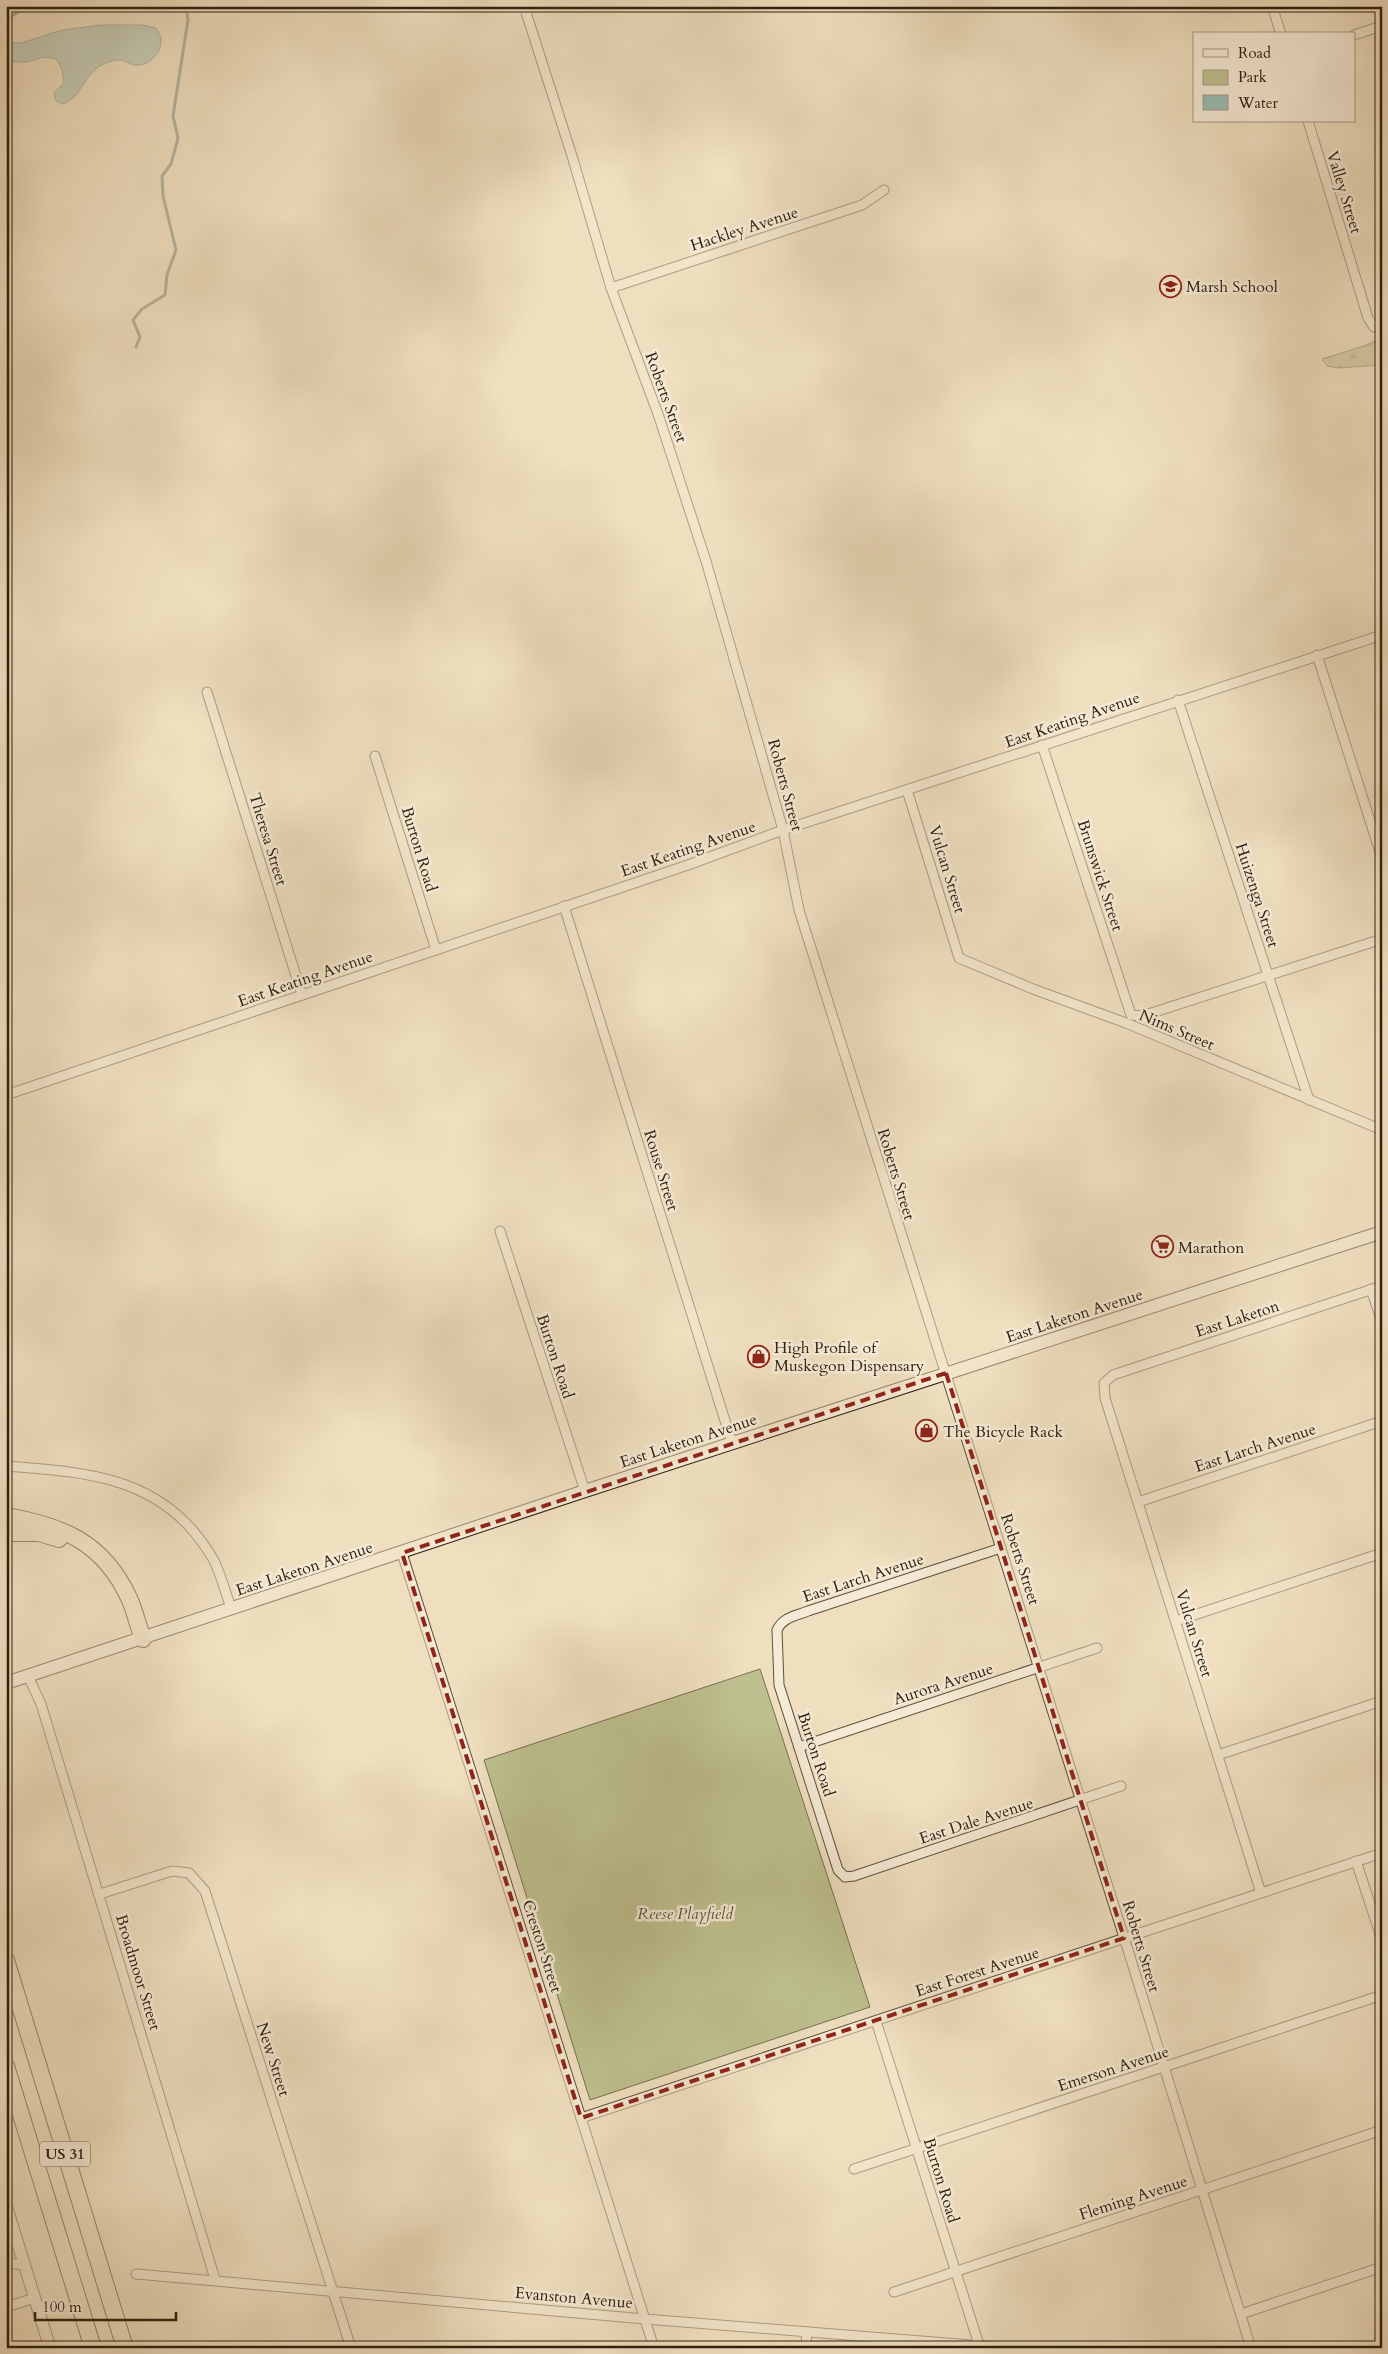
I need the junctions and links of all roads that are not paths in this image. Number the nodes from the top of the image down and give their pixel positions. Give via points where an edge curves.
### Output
1 (525, 6) edge
2 (1272, 6) edge
3 (1382, 26) edge
4 (1280, 32) edge
5 (1356, 34) edge
6 (1308, 122) edge
7 (884, 190) dead end
8 (611, 288) junction
9 (1378, 328) edge
10 (1382, 635) edge
11 (1317, 655) junction
12 (207, 692) dead end
13 (1178, 700) junction
14 (1042, 745) junction
15 (376, 756) dead end
16 (907, 790) junction
17 (783, 830) junction
18 (1382, 858) edge
19 (564, 906) junction
20 (1382, 939) edge
21 (436, 950) junction
22 (959, 958) joint
23 (1268, 974) junction
24 (302, 995) junction
25 (6, 1095) edge
26 (1309, 1100) junction
27 (1382, 1130) edge
28 (500, 1231) dead end
29 (1382, 1232) edge
30 (1382, 1286) edge
31 (1371, 1289) junction
32 (1382, 1322) edge
33 (946, 1373) junction
34 (1104, 1383) joint
35 (1382, 1422) edge
36 (732, 1443) junction
37 (6, 1466) edge
38 (585, 1491) junction
39 (1138, 1502) junction
40 (6, 1516) edge
41 (6, 1533) edge
42 (1001, 1548) junction
43 (402, 1553) junction
44 (1382, 1553) edge
45 (231, 1608) junction
46 (1176, 1621) junction
47 (142, 1639) junction
48 (778, 1640) joint
49 (1097, 1648) dead end
50 (1039, 1667) junction
51 (28, 1676) junction
52 (6, 1683) edge
53 (1382, 1701) edge
54 (799, 1746) junction
55 (1218, 1755) junction
56 (1120, 1786) dead end
57 (1081, 1800) junction
58 (1382, 1853) edge
59 (1356, 1861) junction
60 (841, 1874) joint
61 (1261, 1893) junction
62 (100, 1894) junction
63 (1124, 1938) junction
64 (1382, 1940) edge
65 (6, 1960) edge
66 (1382, 1994) edge
67 (876, 2021) junction
68 (6, 2066) edge
69 (1164, 2066) junction
70 (581, 2118) junction
71 (1382, 2130) edge
72 (916, 2149) junction
73 (854, 2169) dead end
74 (1203, 2190) junction
75 (6, 2204) edge
76 (6, 2264) edge
77 (25, 2265) junction
78 (1382, 2267) edge
79 (955, 2271) junction
80 (136, 2274) dead end
81 (215, 2279) junction
82 (332, 2291) junction
83 (894, 2292) dead end
84 (35, 2298) junction
85 (6, 2308) edge
86 (1241, 2314) junction
87 (645, 2319) junction
88 (806, 2332) junction
89 (979, 2347) edge
90 (50, 2348) edge
91 (93, 2348) edge
92 (125, 2348) edge
93 (351, 2348) edge
94 (654, 2348) edge
95 (807, 2348) edge
96 (1009, 2348) edge
97 (1251, 2348) edge

1 - 8 street, Roberts Street
2 - 4 street
3 - 5 street
6 - 9 street, Valley Street via 1365,311
7 - 8 street, Hackley Avenue via 862,205
8 - 17 street, Roberts Street via 658,414 706,561
10 - 11 street, East Keating Avenue
11 - 13 street, East Keating Avenue
11 - 18 street
12 - 24 street, Theresa Street
13 - 14 street, East Keating Avenue
13 - 23 street, Huizenga Street
14 - 16 street, East Keating Avenue
14 - 23 street, Brunswick Street via 1131,1015 1142,1016
15 - 21 street, Burton Road
16 - 17 street, East Keating Avenue
16 - 22 street, Vulcan Street
17 - 19 street, East Keating Avenue
17 - 33 street, Roberts Street via 799,910
19 - 21 street, East Keating Avenue
19 - 36 street, Rouse Street
20 - 23 street
21 - 24 street, East Keating Avenue
22 - 26 street, Nims Street via 1126,1023
23 - 26 street, Huizenga Street
24 - 25 street, East Keating Avenue
26 - 27 street, Nims Street
28 - 38 street, Burton Road
29 - 33 main road, East Laketon Avenue
30 - 31 street, East Laketon
31 - 32 street
31 - 34 street, East Laketon via 1113,1375
33 - 36 main road, East Laketon Avenue
33 - 42 street, Roberts Street
34 - 39 street, Vulcan Street
35 - 39 street, East Larch Avenue
36 - 38 main road, East Laketon Avenue
37 - 45 street via 94,1475 120,1482 161,1502 207,1548
38 - 43 main road, East Laketon Avenue
39 - 46 street, Vulcan Street
40 - 47 highway via 49,1524 74,1535 93,1550 109,1567 129,1599
41 - 47 highway via 39,1533 57,1538 86,1554 115,1586
42 - 48 street, East Larch Avenue via 786,1619 777,1630
42 - 50 street, Roberts Street
43 - 45 main road, East Laketon Avenue
43 - 70 street, Creston Street
44 - 46 street
45 - 47 main road, East Laketon Avenue
46 - 55 street, Vulcan Street
47 - 51 main road, East Laketon Avenue
48 - 54 street, Burton Road via 779,1685
49 - 50 street, Aurora Avenue
50 - 54 street, Aurora Avenue
50 - 57 street, Roberts Street
51 - 52 main road, East Laketon Avenue
51 - 62 street, Broadmoor Street via 41,1704
53 - 55 street
54 - 60 street, Burton Road
55 - 61 street, Vulcan Street
56 - 57 street, East Dale Avenue
57 - 60 street, East Dale Avenue via 854,1876
57 - 63 street, Roberts Street
58 - 59 street, East Forest Avenue
59 - 61 street, East Forest Avenue
59 - 64 street
61 - 63 street, East Forest Avenue
62 - 81 street, Broadmoor Street
62 - 82 street, New Street via 172,1871 189,1873 205,1891
63 - 67 street, East Forest Avenue
63 - 69 street, Roberts Street
65 - 92 highway, US 31
66 - 69 street, Emerson Avenue
67 - 70 street, East Forest Avenue
67 - 72 street, Burton Road
68 - 91 highway, US 31
69 - 72 street, Emerson Avenue
69 - 74 street, Roberts Street
70 - 87 street, Creston Street
71 - 74 street, Fleming Avenue
72 - 73 street, Emerson Avenue
72 - 79 street, Burton Road
74 - 79 street, Fleming Avenue
74 - 86 street, Roberts Street
75 - 77 street
76 - 77 street
77 - 84 street
78 - 86 street
79 - 83 street, Fleming Avenue
79 - 89 street, Burton Road
80 - 81 street, Evanston Avenue
81 - 82 street, Evanston Avenue
82 - 87 street, Evanston Avenue
82 - 93 street, New Street
84 - 85 street
84 - 90 street
86 - 97 street, Roberts Street
87 - 88 street, Evanston Avenue
87 - 94 street, Creston Street
88 - 89 street, Evanston Avenue
88 - 95 street
89 - 96 street, Evanston Avenue

